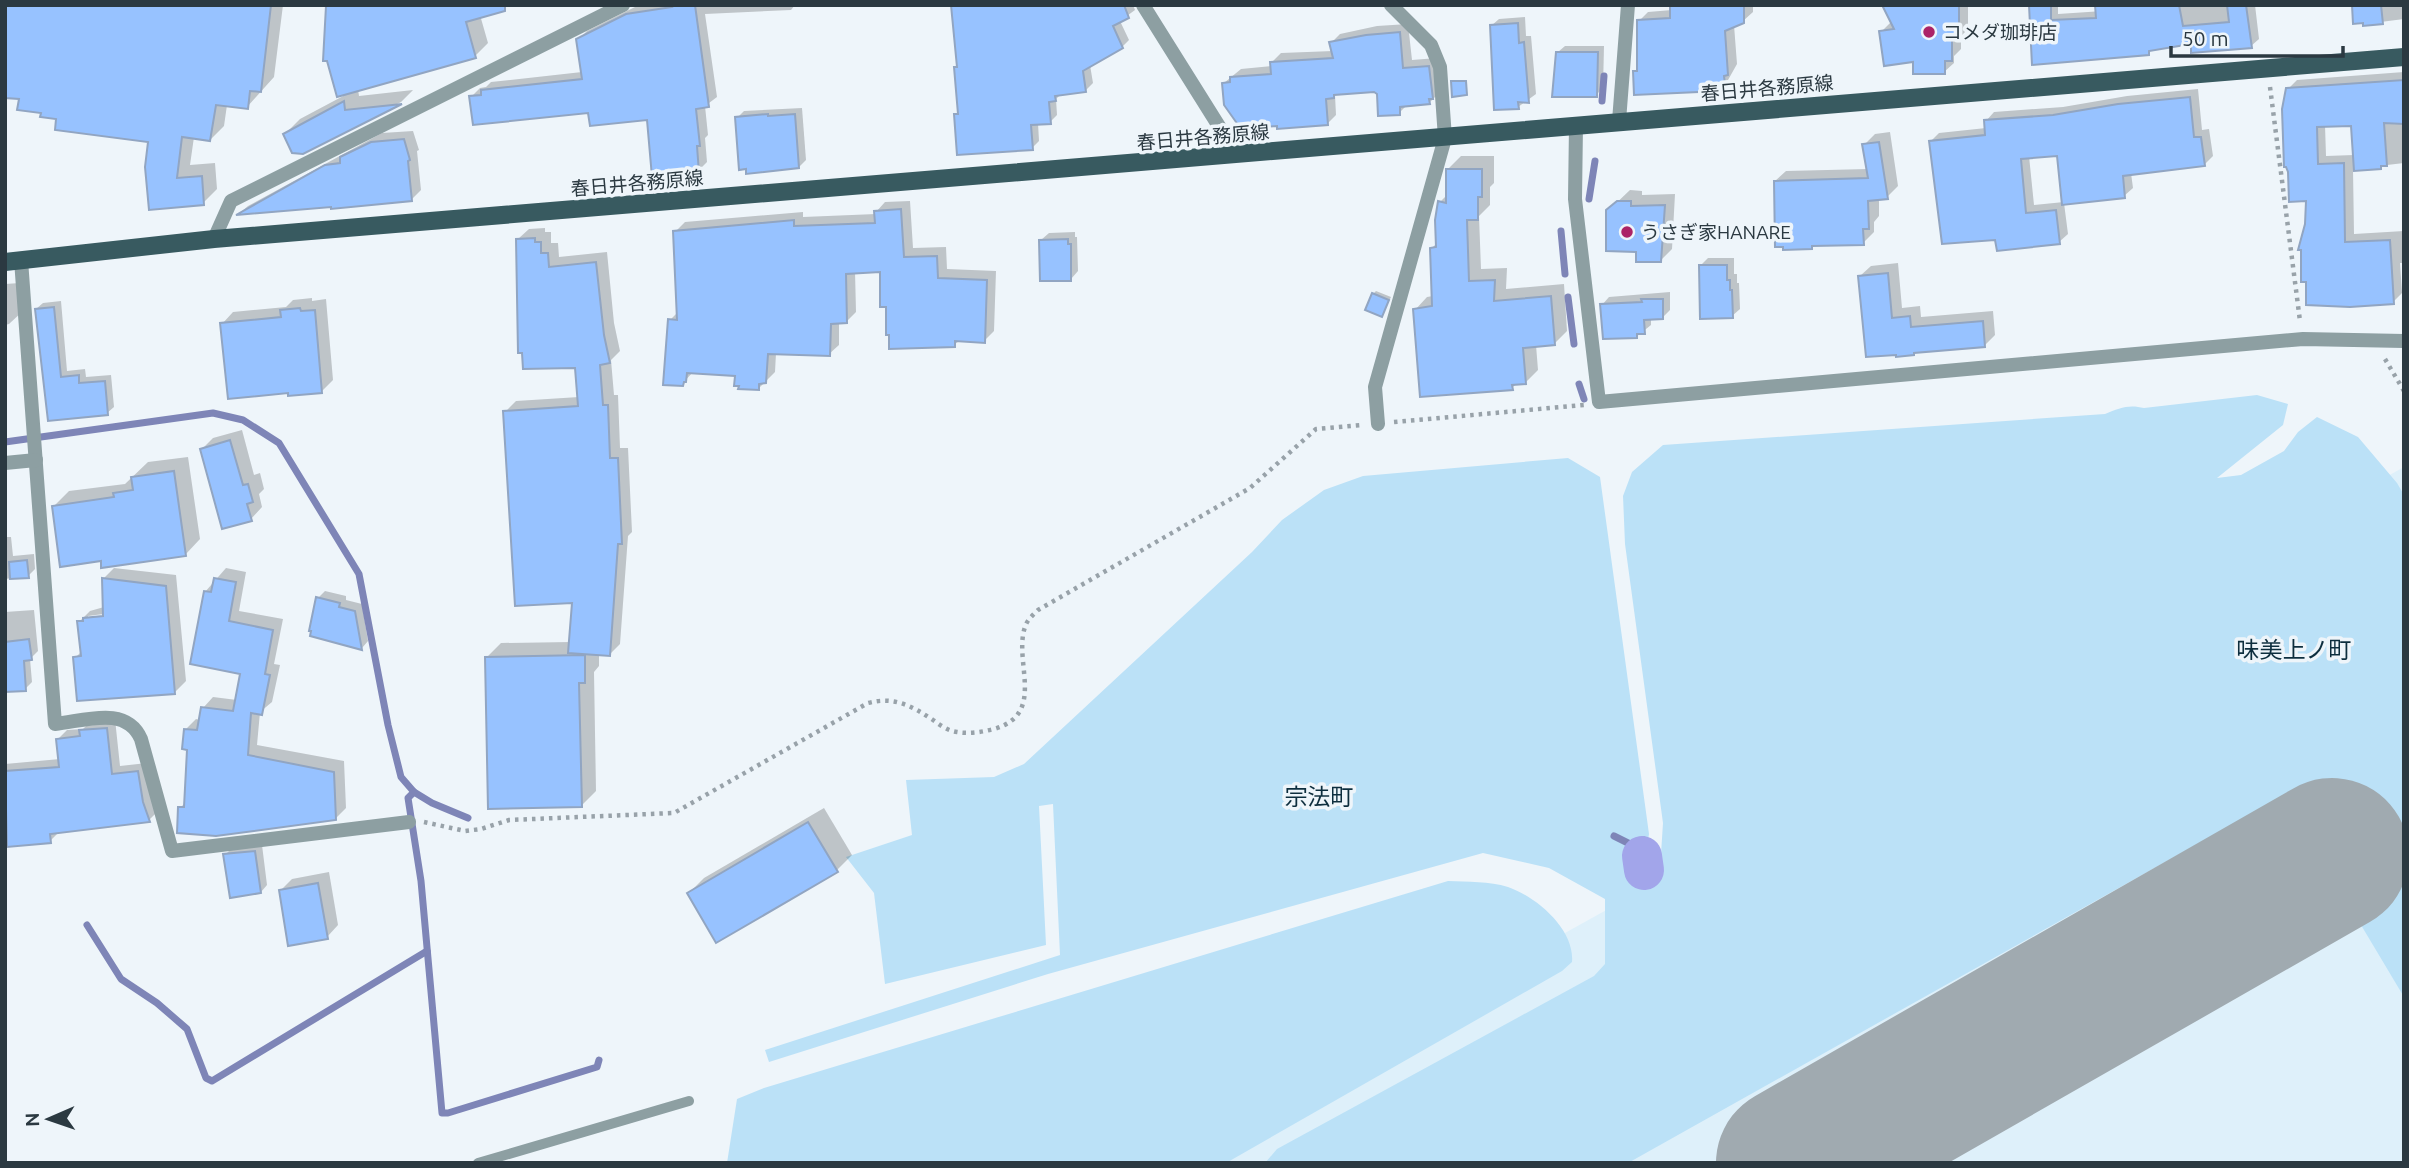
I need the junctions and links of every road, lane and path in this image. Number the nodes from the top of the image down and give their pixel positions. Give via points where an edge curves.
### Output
1 (623, 5) edge
2 (1143, 5) edge
3 (1391, 5) edge
4 (1628, 5) edge
5 (2404, 57) edge
6 (2268, 68) junction
7 (1619, 121) junction
8 (1576, 125) junction
9 (1445, 138) junction
10 (1237, 155) junction
11 (214, 239) junction
12 (13, 261) edge
13 (2302, 339) junction
14 (2375, 340) junction
15 (2404, 341) edge
16 (2404, 391) edge
17 (1599, 402) junction
18 (1378, 424) junction
19 (36, 460) junction
20 (5, 463) edge
21 (409, 822) joint
22 (688, 1101) dead end
23 (478, 1163) edge

1 - 11 street via 232,201
2 - 10 street
3 - 9 street via 1431,45 1440,67
4 - 7 street
5 - 6 main road, 春日井各務原線
6 - 7 main road, 春日井各務原線
6 - 13 path
7 - 8 main road, 春日井各務原線
8 - 9 main road, 春日井各務原線
8 - 17 street via 1575,199
9 - 10 main road, 春日井各務原線
9 - 18 street via 1375,387
10 - 11 main road, 春日井各務原線
11 - 12 main road, 春日井各務原線
12 - 19 street
13 - 14 street
13 - 17 street
14 - 15 street
14 - 16 path
17 - 18 path
18 - 21 path via 1316,429 1250,488 1038,610 1026,623 1022,637 1023,706 1001,727 953,732 907,704 880,700 674,813 509,820 465,831 430,821
19 - 20 street
19 - 21 street via 55,724 115,717 136,728 172,851
22 - 23 lane

